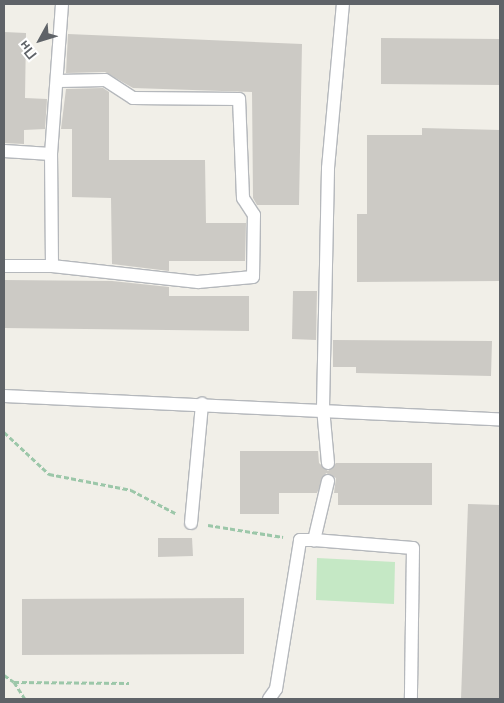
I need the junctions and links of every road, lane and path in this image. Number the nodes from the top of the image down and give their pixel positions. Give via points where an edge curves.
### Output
1 (62, 4) edge
2 (343, 4) edge
3 (59, 81) junction
4 (4, 152) edge
5 (51, 154) junction
6 (4, 266) edge
7 (52, 266) junction
8 (4, 396) edge
9 (202, 404) junction
10 (323, 408) junction
11 (500, 419) edge
12 (4, 432) edge
13 (328, 463) dead end
14 (328, 482) dead end
15 (191, 523) junction
16 (300, 540) junction
17 (314, 540) junction
18 (4, 675) edge
19 (14, 682) junction
20 (130, 683) dead end
21 (24, 699) edge
22 (269, 699) edge
23 (411, 699) edge

1 - 3 lane
2 - 10 lane via 328,168
3 - 5 lane
3 - 7 lane via 105,80 133,98 239,100 243,198 254,215 253,277 198,282
4 - 5 lane
5 - 7 lane
6 - 7 lane
8 - 9 lane
9 - 10 lane
9 - 15 lane
10 - 11 lane
10 - 13 lane
12 - 15 path via 49,474 131,490
14 - 17 lane
15 - 16 path
16 - 17 lane
16 - 22 lane via 278,680
17 - 23 lane via 413,548
18 - 19 path
19 - 20 path
19 - 21 path

